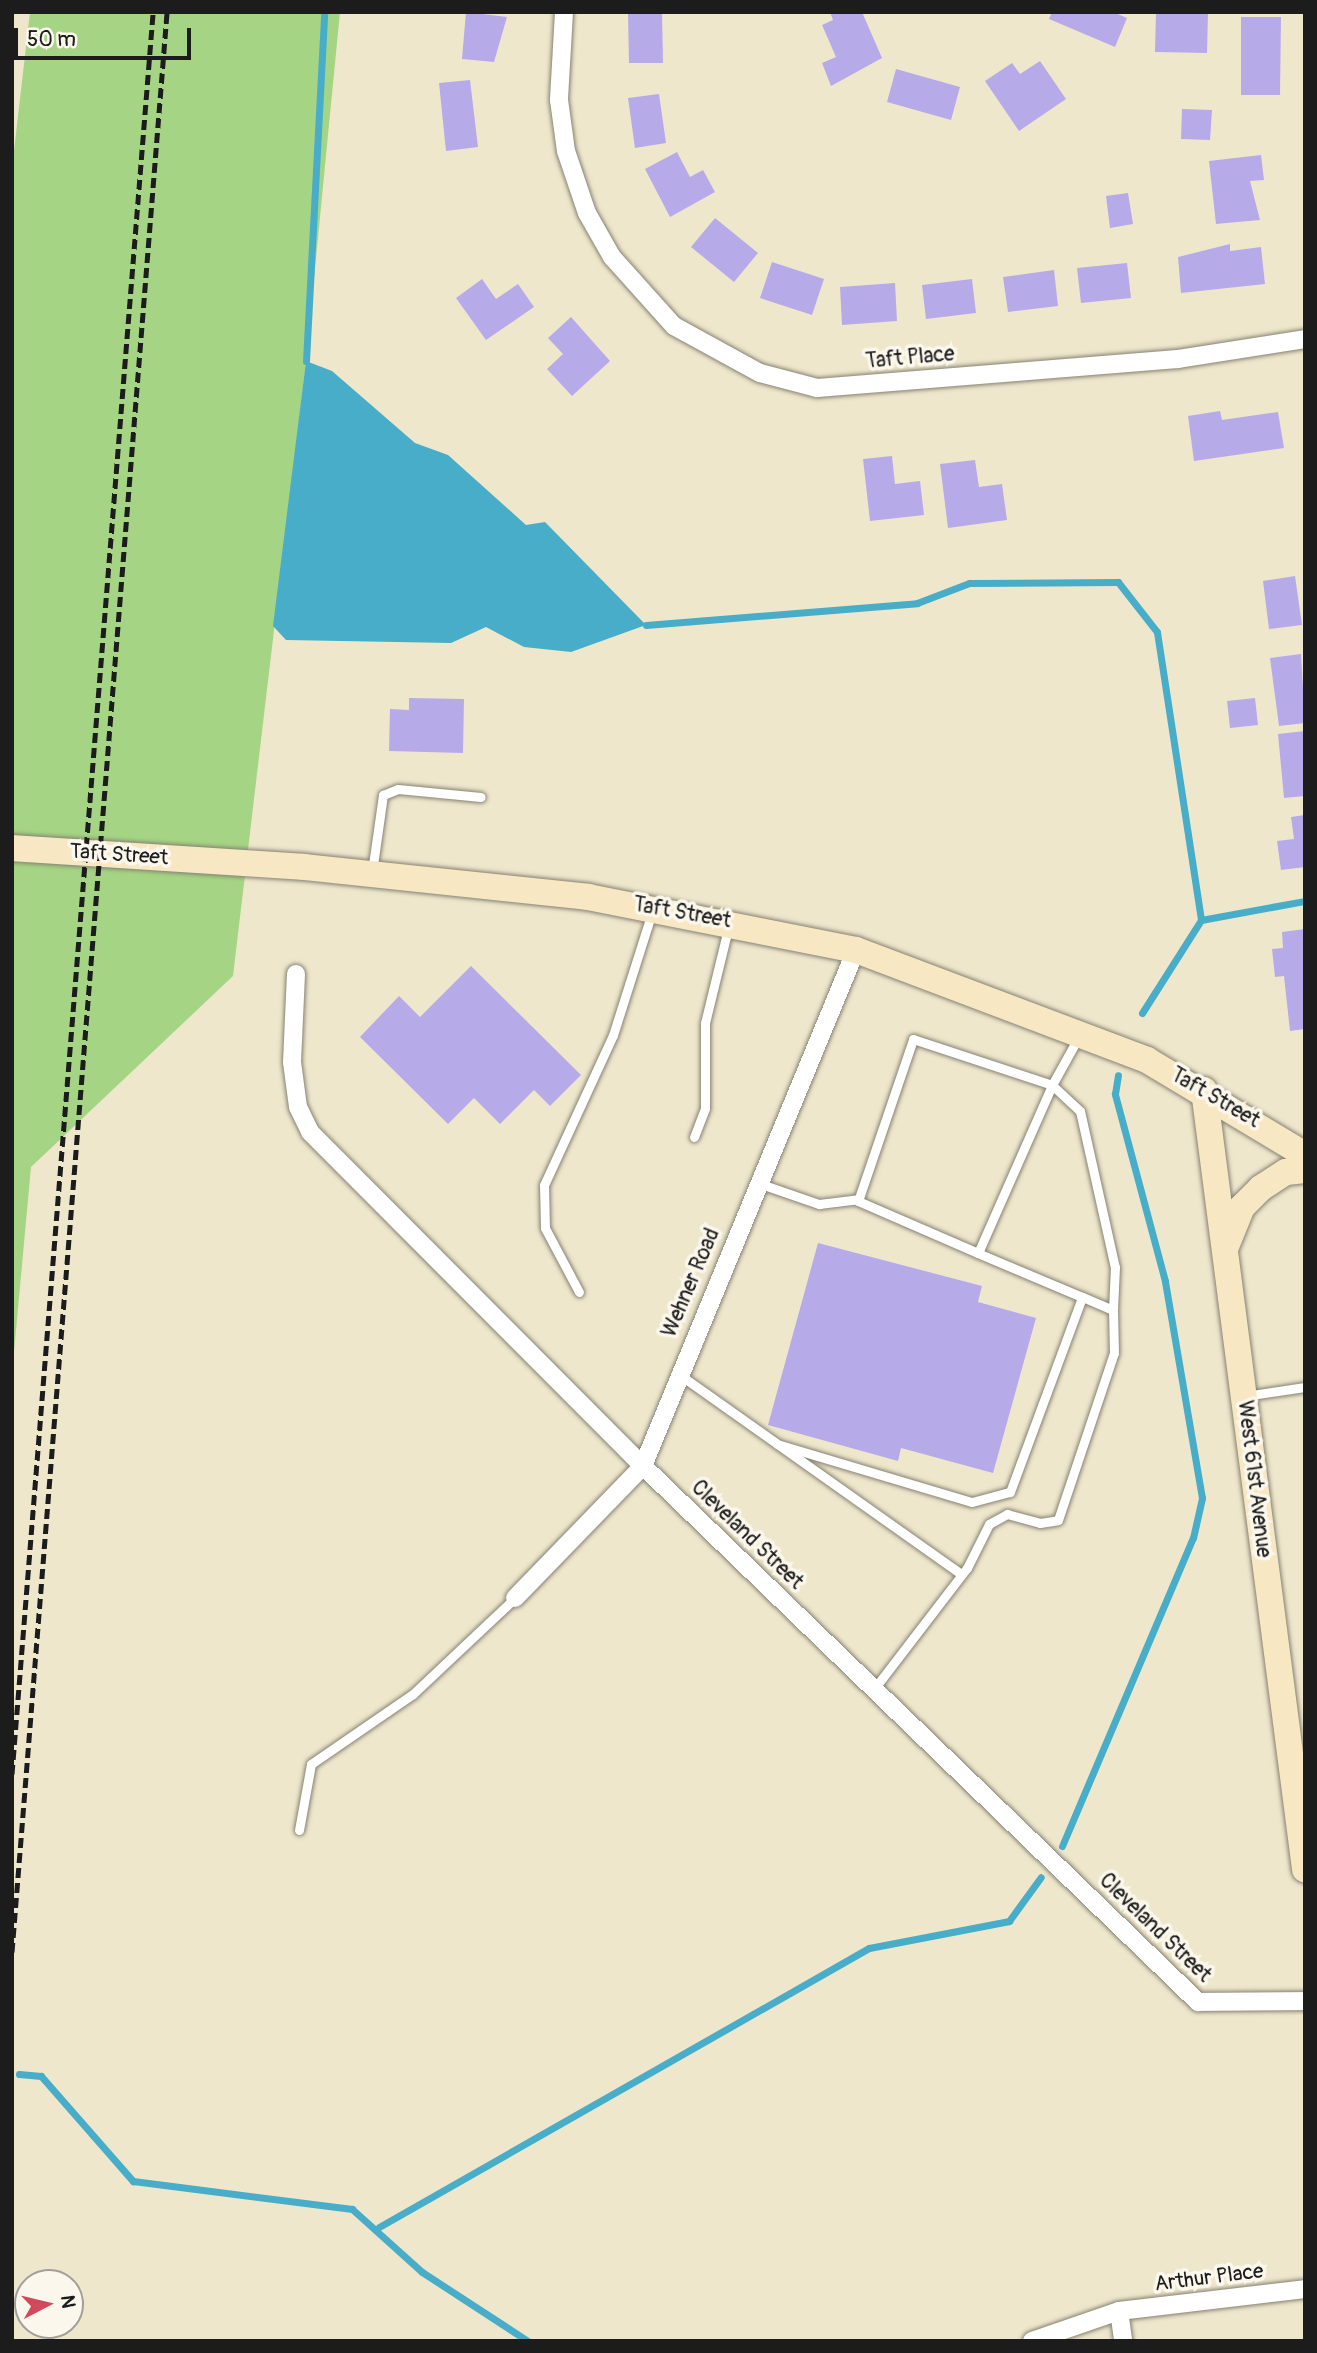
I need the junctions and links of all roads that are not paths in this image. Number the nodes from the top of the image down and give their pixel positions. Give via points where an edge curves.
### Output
1 (564, 12) edge
2 (1305, 339) edge
3 (481, 797) dead end
4 (12, 848) edge
5 (372, 874) junction
6 (654, 907) junction
7 (730, 920) junction
8 (856, 950) junction
9 (296, 974) dead end
10 (1080, 1033) junction
11 (1052, 1085) junction
12 (1204, 1090) junction
13 (694, 1137) dead end
14 (1305, 1155) edge
15 (1305, 1171) edge
16 (758, 1183) junction
17 (858, 1199) junction
18 (1224, 1250) junction
19 (978, 1253) junction
20 (579, 1292) dead end
21 (1082, 1297) junction
22 (1112, 1310) junction
23 (678, 1373) junction
24 (1305, 1387) edge
25 (1243, 1396) junction
26 (777, 1444) junction
27 (643, 1466) junction
28 (961, 1574) junction
29 (515, 1598) joint
30 (874, 1689) junction
31 (299, 1830) dead end
32 (1305, 1869) edge
33 (1305, 2001) edge
34 (1305, 2290) edge
35 (1119, 2311) junction
36 (1032, 2341) edge
37 (1123, 2341) edge

1 - 2 street, Taft Place via 559,100 566,152 587,213 612,257 674,326 760,373 817,388 1178,359
3 - 5 lane via 398,789 383,795
4 - 5 main road, Taft Street
5 - 6 main road, Taft Street
6 - 7 main road, Taft Street
6 - 20 lane via 613,1035 544,1185 545,1228
7 - 8 main road, Taft Street
7 - 13 lane via 705,1023 705,1108
8 - 10 main road, Taft Street
8 - 16 street, Wehner Road
9 - 27 street, Cleveland Street via 292,1062 298,1107 310,1132
10 - 11 lane
10 - 12 main road, Taft Street
11 - 17 lane via 913,1040
11 - 19 lane
11 - 22 lane via 1080,1111 1115,1267
12 - 14 main road, Taft Street
12 - 18 main road, West 61st Avenue
15 - 18 main road via 1286,1172 1261,1188 1242,1208
16 - 17 lane via 819,1205
16 - 23 street, Wehner Road
17 - 19 lane
18 - 25 main road, West 61st Avenue
19 - 21 lane
21 - 22 lane
21 - 26 lane via 1010,1492 972,1502
22 - 28 lane via 1114,1353 1058,1520 1040,1523 1007,1514 989,1524
23 - 26 lane
23 - 27 street, Wehner Road
24 - 25 lane
25 - 32 main road, West 61st Avenue
26 - 28 lane
27 - 29 street, Wehner Road
27 - 30 street, Cleveland Street
28 - 30 lane
29 - 31 lane via 413,1694 311,1764
30 - 33 street, Cleveland Street via 1198,2002
34 - 35 street, Arthur Place
35 - 36 street, Arthur Place
35 - 37 street

